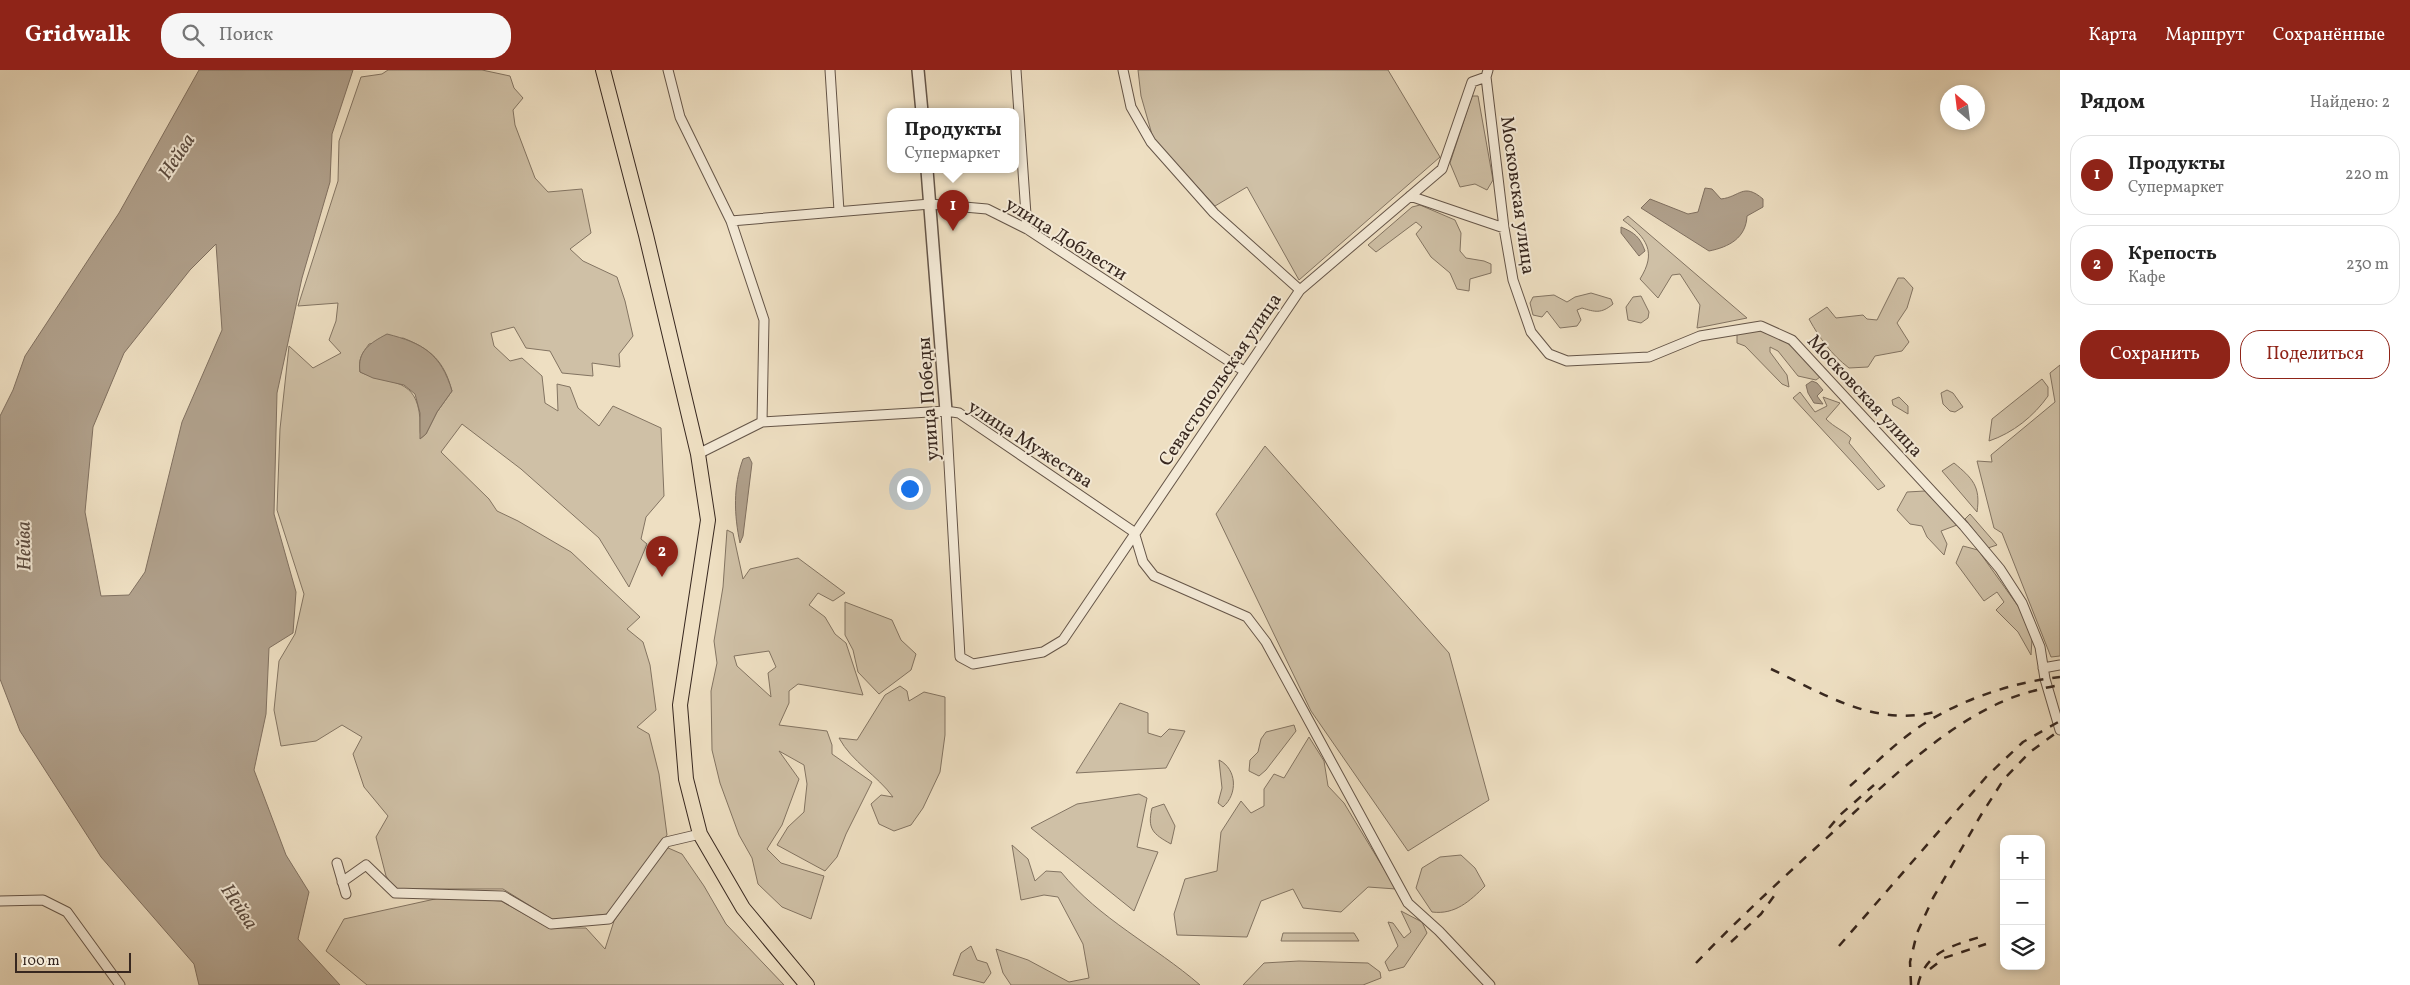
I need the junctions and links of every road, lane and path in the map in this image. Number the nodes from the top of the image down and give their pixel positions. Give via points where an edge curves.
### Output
1 (604, 70) edge
2 (668, 70) edge
3 (830, 70) edge
4 (918, 70) edge
5 (1016, 70) edge
6 (1123, 70) edge
7 (1487, 73) edge
8 (922, 108) edge
9 (1019, 108) edge
10 (1019, 113) edge
11 (927, 173) edge
12 (1410, 196) junction
13 (930, 204) junction
14 (839, 211) junction
15 (731, 221) junction
16 (1504, 228) junction
17 (1027, 229) junction
18 (1300, 290) junction
19 (1244, 370) junction
20 (946, 411) junction
21 (762, 422) junction
22 (698, 454) junction
23 (1134, 532) junction
24 (960, 656) joint
25 (2060, 665) edge
26 (2043, 668) junction
27 (2060, 730) edge
28 (700, 834) junction
29 (337, 863) dead end
30 (342, 882) junction
31 (346, 894) dead end
32 (0, 901) edge
33 (120, 985) edge
34 (807, 985) edge
35 (1490, 985) edge

1 - 22 main road
2 - 15 street via 680,117
3 - 14 street
4 - 8 street
5 - 9 street
6 - 18 street via 1130,106 1151,142 1214,213
7 - 12 street, Севастопольская улица via 1472,82 1442,169
7 - 16 street, Московская улица
10 - 17 street
11 - 13 street, улица Победы
12 - 16 street
12 - 18 street, Севастопольская улица
13 - 14 street, улица Доблести
13 - 17 street, улица Доблести via 988,209
13 - 20 street, улица Победы
14 - 15 street, улица Доблести
15 - 21 street via 764,320
16 - 26 street, Московская улица via 1513,280 1530,332 1549,354 1567,361 1649,357 1700,336 1761,326 1792,340 1964,526 2000,570 2022,603 2040,647
17 - 19 street, улица Доблести
18 - 19 street, Севастопольская улица
19 - 23 street, Севастопольская улица
20 - 21 street, улица Мужества
20 - 23 street, улица Мужества via 959,413
20 - 24 street, улица Победы
21 - 22 street, улица Мужества
22 - 28 main road via 708,520 680,705 686,779
23 - 24 street, Севастопольская улица via 1063,640 1052,648 973,664
23 - 35 street via 1143,562 1154,576 1247,617 1266,642 1408,903
25 - 26 street
26 - 27 street, Московская улица
28 - 30 street via 666,842 609,919 587,923 551,924 503,896 395,893 366,865
28 - 34 main road via 743,908
29 - 30 street
30 - 31 street
32 - 33 street via 42,900 67,912

